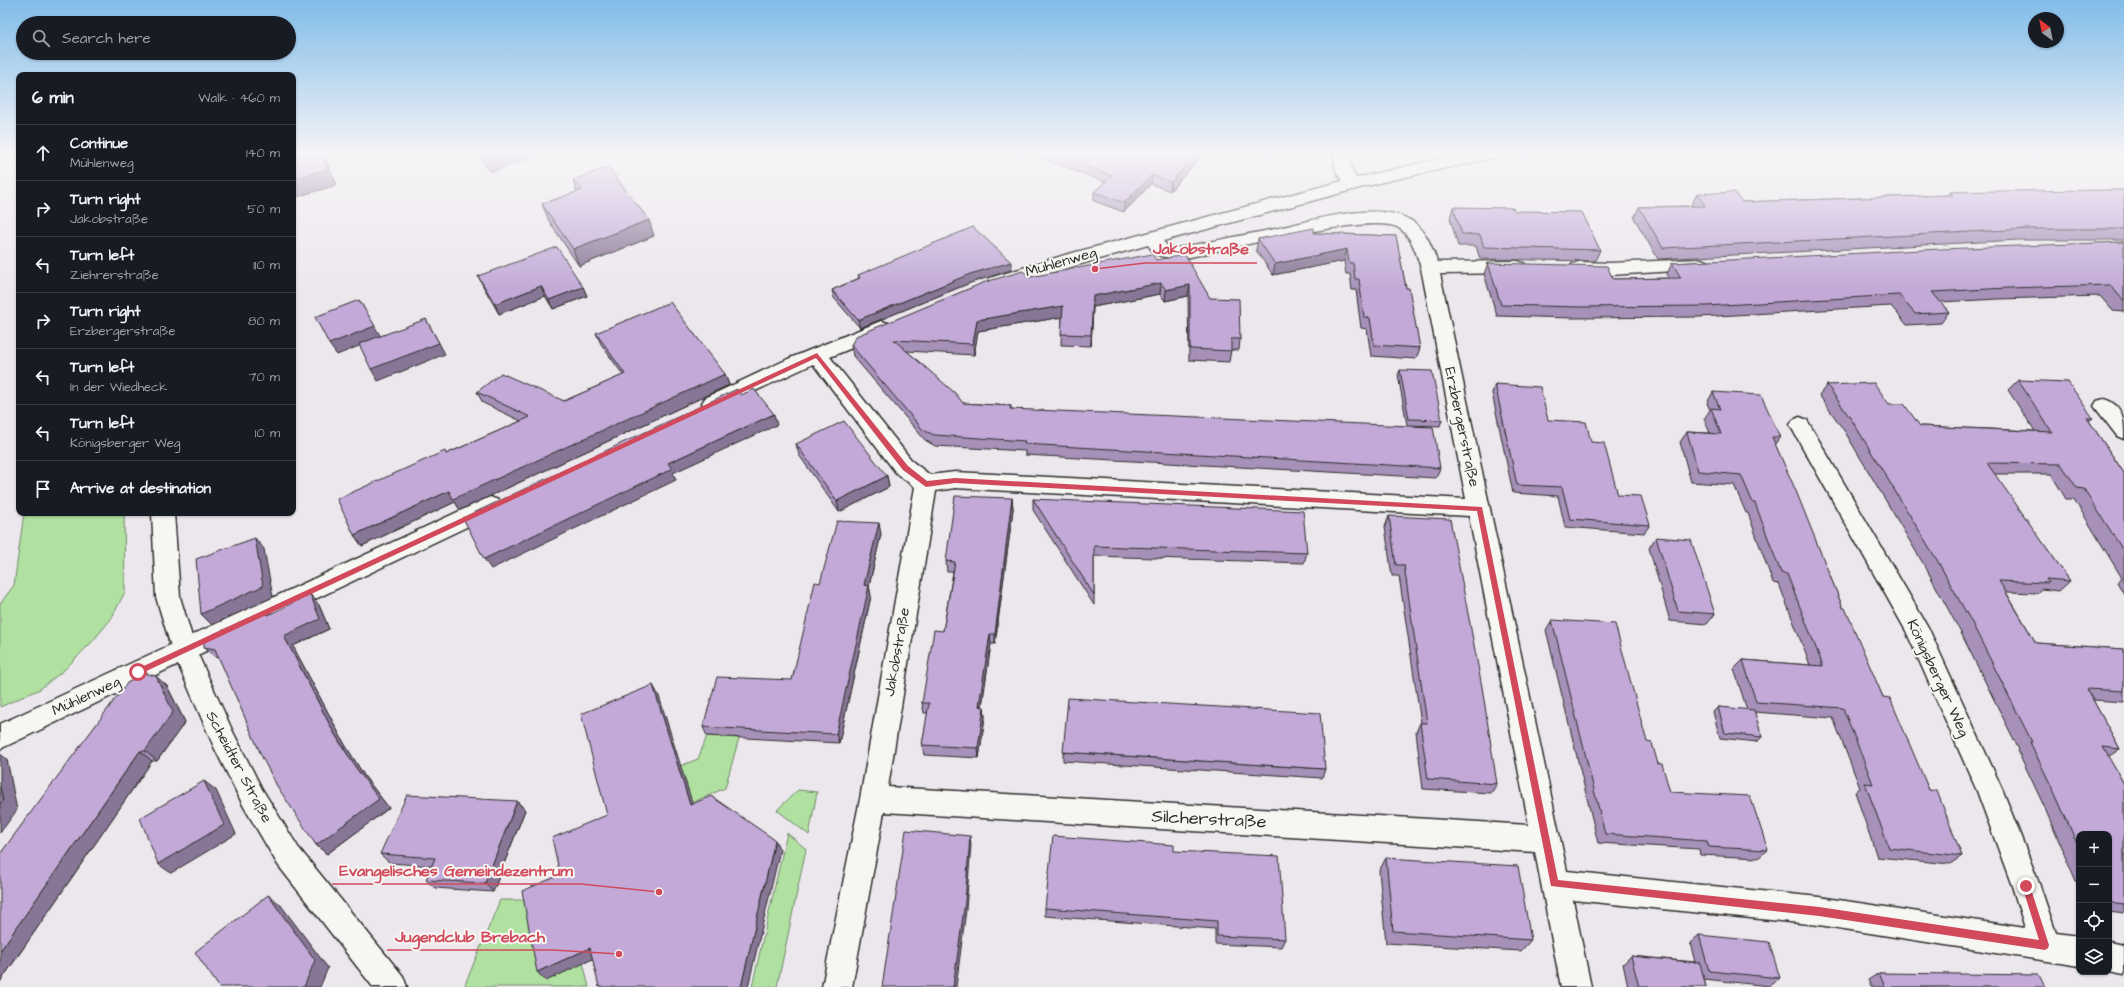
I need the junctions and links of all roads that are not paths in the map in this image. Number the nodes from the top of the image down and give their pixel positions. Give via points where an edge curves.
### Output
1 (1294, 199) edge
2 (1152, 238) junction
3 (1721, 264) edge
4 (1430, 268) junction
5 (1534, 268) edge
6 (1564, 268) edge
7 (978, 288) edge
8 (898, 322) edge
9 (817, 355) junction
10 (2104, 406) dead end
11 (694, 411) edge
12 (1800, 425) dead end
13 (2124, 431) edge
14 (926, 484) junction
15 (506, 499) edge
16 (1480, 508) junction
17 (163, 516) edge
18 (184, 650) junction
19 (138, 672) junction
20 (108, 712) edge
21 (0, 737) edge
22 (873, 799) junction
23 (1545, 839) junction
24 (1554, 884) junction
25 (2045, 945) junction
26 (2076, 950) edge
27 (2112, 956) edge
28 (2124, 958) edge
29 (392, 987) edge
30 (837, 987) edge
31 (1576, 987) edge

1 - 2 street, Mühlenweg
2 - 4 street, Erzbergerstraße via 1161,250 1177,254 1350,219 1392,218 1407,225 1419,236
2 - 7 street, Mühlenweg via 1084,255
3 - 6 street via 1610,269
4 - 5 street
4 - 16 street, Erzbergerstraße
8 - 9 street
9 - 11 street
9 - 14 street via 905,468
10 - 13 street
12 - 25 street, Königsberger Weg via 1916,627 1990,791
14 - 16 street via 955,480
14 - 22 street, Jakobstraße
15 - 18 street, Mühlenweg
16 - 23 street, Erzbergerstraße
17 - 18 street, Scheidter Straße via 168,598
18 - 19 street, Mühlenweg
18 - 29 street, Scheidter Straße via 222,739 284,849
19 - 20 street
19 - 21 street, Mühlenweg
22 - 23 street, Silcherstraße
22 - 30 street, Jakobstraße
23 - 24 street, Erzbergerstraße
24 - 25 street via 1819,911
24 - 31 street, Erzbergerstraße
25 - 26 street
27 - 28 street

